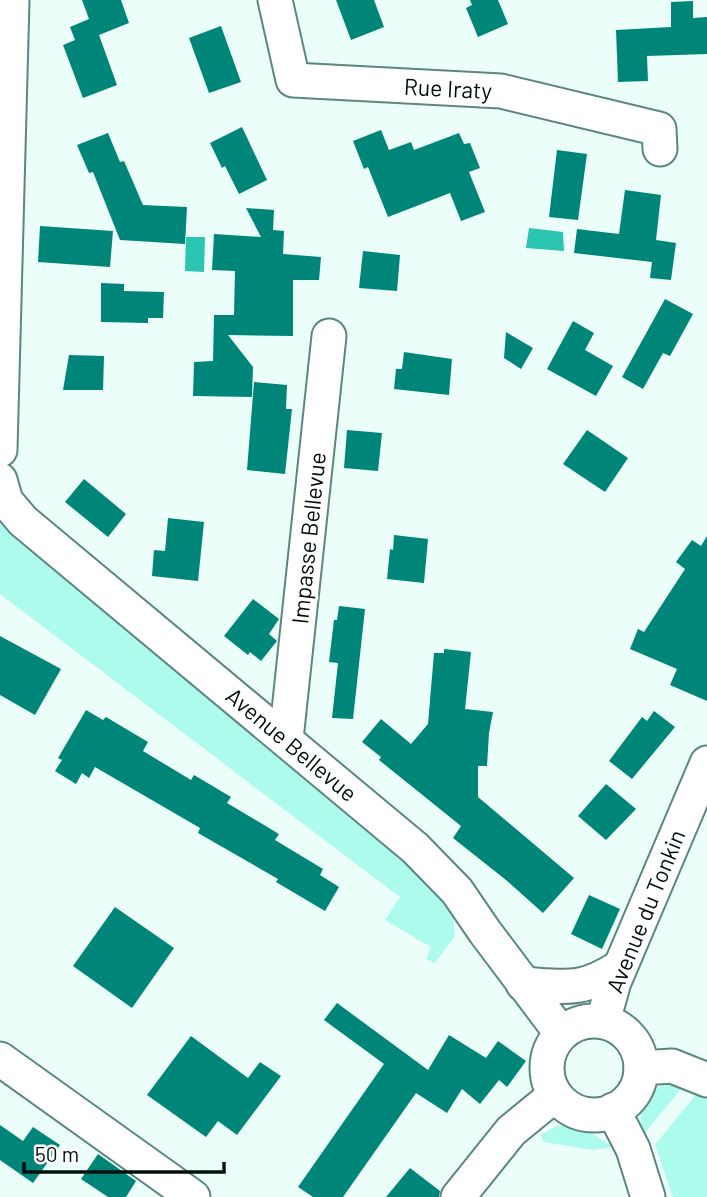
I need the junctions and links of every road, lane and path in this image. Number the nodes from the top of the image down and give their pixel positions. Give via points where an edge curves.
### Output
1 (12, 0) edge
2 (275, 0) edge
3 (660, 149) dead end
4 (2, 294) edge
5 (329, 336) dead end
6 (0, 450) edge
7 (0, 480) edge
8 (286, 739) junction
9 (707, 763) edge
10 (695, 823) edge
11 (620, 967) junction
12 (523, 984) junction
13 (603, 1021) junction
14 (561, 1033) junction
15 (0, 1059) edge
16 (641, 1068) junction
17 (707, 1080) edge
18 (555, 1095) junction
19 (613, 1110) junction
20 (193, 1197) edge
21 (458, 1197) edge
22 (648, 1197) edge

1 - 4 street
2 - 3 street, Rue Iraty via 293,80 501,91 659,129
4 - 6 street
5 - 8 street, Impasse Bellevue
7 - 8 street, Avenue Bellevue via 6,500 23,521
8 - 12 street, Avenue Bellevue via 415,848 457,891
9 - 10 street, Avenue du Tonkin
10 - 11 street, Avenue du Tonkin
11 - 12 street via 574,988
11 - 13 street, Avenue du Tonkin
12 - 14 street, Avenue Bellevue
13 - 14 street via 588,1021
13 - 16 street via 630,1037
14 - 18 street via 548,1056 549,1083
15 - 20 street
16 - 17 street via 672,1066
16 - 19 street via 633,1093
18 - 19 street via 564,1105 588,1115
18 - 21 street via 511,1131
19 - 22 street via 633,1149

